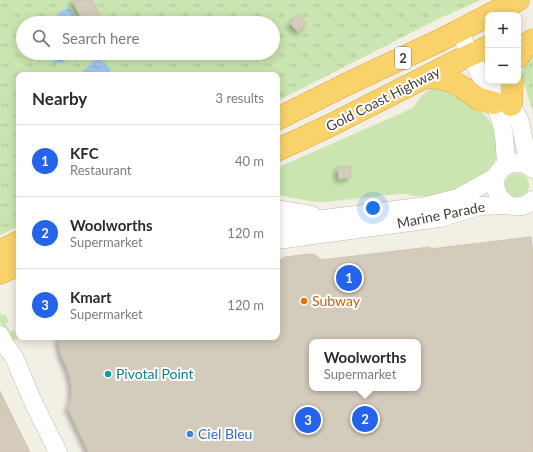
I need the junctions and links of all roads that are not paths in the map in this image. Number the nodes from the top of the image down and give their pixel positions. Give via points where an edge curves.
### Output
1 (518, 0) edge
2 (533, 26) edge
3 (464, 28) junction
4 (521, 32) edge
5 (533, 40) edge
6 (483, 51) edge
7 (521, 51) edge
8 (426, 77) junction
9 (501, 84) edge
10 (512, 84) edge
11 (508, 110) junction
12 (280, 118) edge
13 (533, 135) edge
14 (280, 149) edge
15 (531, 168) edge
16 (501, 171) junction
17 (524, 204) edge
18 (280, 210) edge
19 (328, 218) junction
20 (280, 225) edge
21 (280, 240) edge
22 (16, 243) edge
23 (0, 250) edge
24 (16, 265) edge
25 (0, 273) edge
26 (0, 335) edge
27 (0, 355) edge
28 (19, 370) junction
29 (58, 452) edge

1 - 3 highway, Gold Coast Highway / 2
2 - 4 highway
3 - 6 street
3 - 12 highway, Gold Coast Highway / 2
5 - 7 highway
6 - 8 highway, Gold Coast Highway / 2
6 - 11 street
8 - 11 highway via 451,81 479,99
8 - 14 highway, Gold Coast Highway / 2
9 - 11 street
10 - 11 highway
11 - 13 street via 529,128
11 - 15 street
11 - 16 street via 503,124 505,140
15 - 16 street via 518,162
16 - 17 street via 495,184 499,197 503,202
16 - 19 street, Marine Parade via 458,198 426,206
17 - 21 street, Marine Parade via 480,206 439,218
18 - 19 street
19 - 20 street, Marine Parade
22 - 23 highway
24 - 25 highway
26 - 28 street via 14,356
27 - 28 street
28 - 29 street

